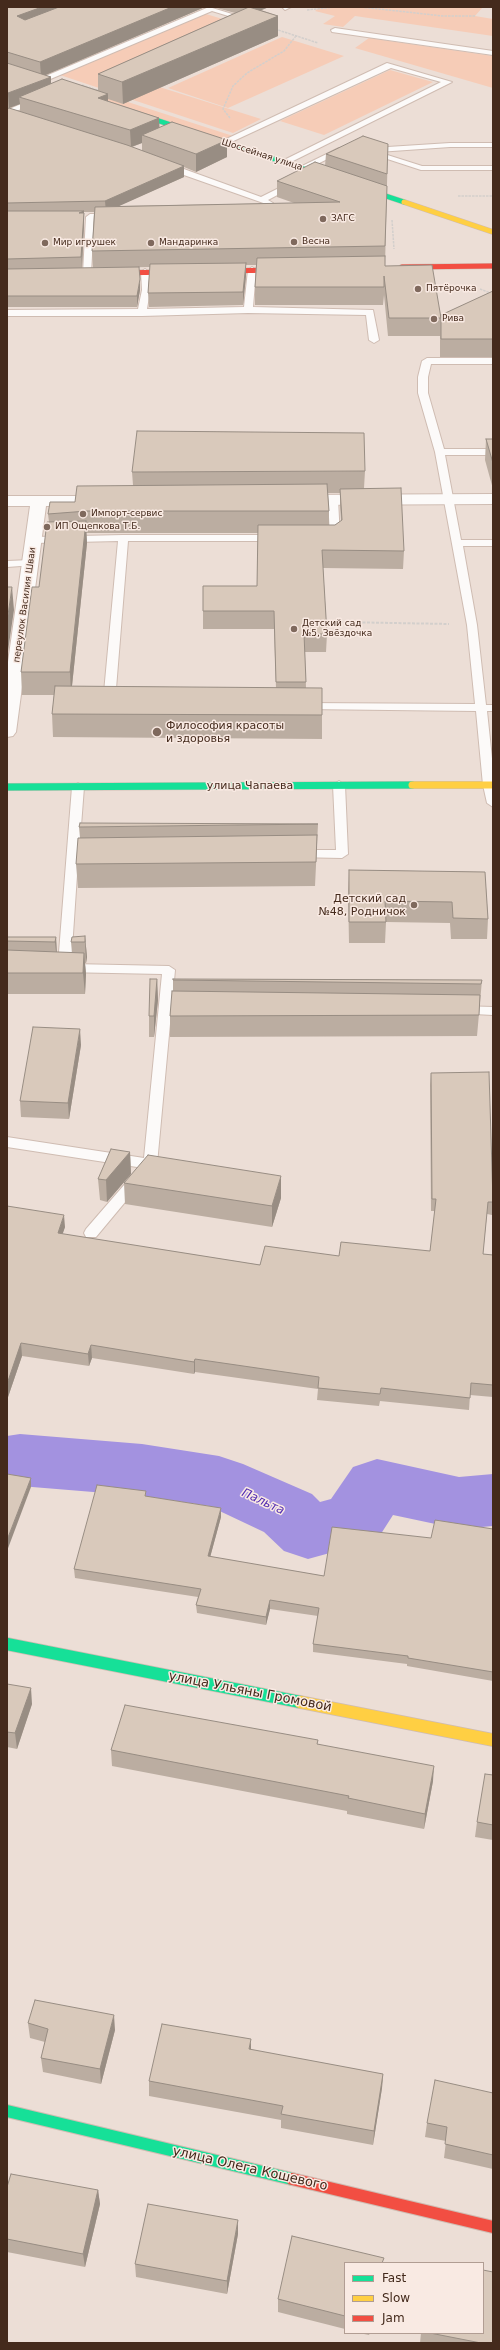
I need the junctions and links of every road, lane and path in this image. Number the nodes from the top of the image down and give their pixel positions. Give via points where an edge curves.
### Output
1 (334, 7) edge
2 (361, 7) edge
3 (306, 10) dead end
4 (475, 16) dead end
5 (240, 28) edge
6 (336, 30) dead end
7 (296, 36) dead end
8 (493, 52) edge
9 (35, 80) joint
10 (51, 85) edge
11 (43, 98) edge
12 (123, 109) edge
13 (19, 117) edge
14 (183, 129) junction
15 (252, 129) junction
16 (170, 135) edge
17 (224, 142) junction
18 (351, 145) edge
19 (493, 146) edge
20 (284, 162) junction
21 (160, 163) edge
22 (302, 168) junction
23 (493, 168) edge
24 (318, 173) junction
25 (261, 200) junction
26 (276, 205) edge
27 (121, 217) edge
28 (493, 232) edge
29 (493, 266) edge
30 (391, 268) edge
31 (298, 269) edge
32 (252, 270) junction
33 (191, 271) edge
34 (206, 271) edge
35 (145, 272) junction
36 (90, 273) joint
37 (248, 310) junction
38 (7, 313) edge
39 (142, 313) junction
40 (374, 340) dead end
41 (493, 362) edge
42 (440, 452) junction
43 (493, 452) edge
44 (333, 499) junction
45 (450, 499) junction
46 (493, 499) edge
47 (118, 500) edge
48 (285, 500) edge
49 (7, 501) edge
50 (40, 510) junction
51 (124, 538) junction
52 (288, 538) edge
53 (319, 538) edge
54 (34, 540) junction
55 (457, 543) junction
56 (493, 544) edge
57 (31, 563) junction
58 (7, 564) edge
59 (340, 622) dead end
60 (472, 625) junction
61 (125, 703) edge
62 (291, 706) edge
63 (487, 708) edge
64 (7, 732) edge
65 (491, 785) edge
66 (339, 786) junction
67 (78, 787) junction
68 (7, 788) edge
69 (493, 803) edge
70 (287, 854) edge
71 (112, 855) edge
72 (73, 856) junction
73 (50, 968) edge
74 (64, 968) junction
75 (165, 1007) junction
76 (181, 1007) edge
77 (445, 1010) edge
78 (493, 1011) edge
79 (7, 1142) edge
80 (150, 1164) junction
81 (91, 1233) dead end
82 (7, 1644) edge
83 (493, 1740) edge
84 (7, 2111) edge
85 (493, 2227) edge

1 - 3 path
2 - 4 path via 442,16
5 - 9 lane via 254,22 212,9
6 - 8 lane
7 - 15 path via 284,51 247,73 233,86 232,94 223,109 230,119
9 - 10 street
11 - 13 lane via 7,113
12 - 14 street, Шоссейная улица
14 - 16 lane
14 - 17 street, Шоссейная улица
15 - 17 lane
15 - 20 lane via 390,65 448,82
17 - 20 street, Шоссейная улица
18 - 22 lane
19 - 23 lane via 450,145 364,150 421,168
20 - 22 street, Шоссейная улица
21 - 25 lane
22 - 24 street, Шоссейная улица
24 - 25 lane
24 - 28 street, Шоссейная улица
25 - 26 lane
27 - 36 lane via 86,217
29 - 30 street
31 - 32 street
32 - 34 street
32 - 37 lane
33 - 35 street
35 - 36 street
35 - 39 lane via 146,290
37 - 39 lane
37 - 40 lane via 370,312
38 - 39 lane
41 - 42 lane via 427,361 423,393
42 - 43 lane
42 - 45 lane
44 - 45 street
44 - 48 street
44 - 53 lane via 335,538
45 - 46 street
45 - 55 lane
47 - 50 street
49 - 50 street
50 - 54 street, переулок Василия Шваи
51 - 52 lane
51 - 54 lane
51 - 61 lane via 109,703
54 - 57 street, переулок Василия Шваи
55 - 56 lane
55 - 60 lane
57 - 58 lane
57 - 64 street, переулок Василия Шваи
59 - 60 path
60 - 63 lane
62 - 63 lane
63 - 65 lane
65 - 66 street, улица Чапаева
65 - 69 lane
66 - 67 street, улица Чапаева
66 - 70 lane via 342,854
67 - 68 street, улица Чапаева
67 - 72 lane
71 - 72 lane
72 - 74 lane
73 - 74 lane
74 - 75 lane via 169,970
75 - 76 lane
75 - 80 lane
77 - 78 lane
79 - 80 lane
80 - 81 lane
82 - 83 street, улица Ульяны Громовой
84 - 85 street, улица Олега Кошевого

